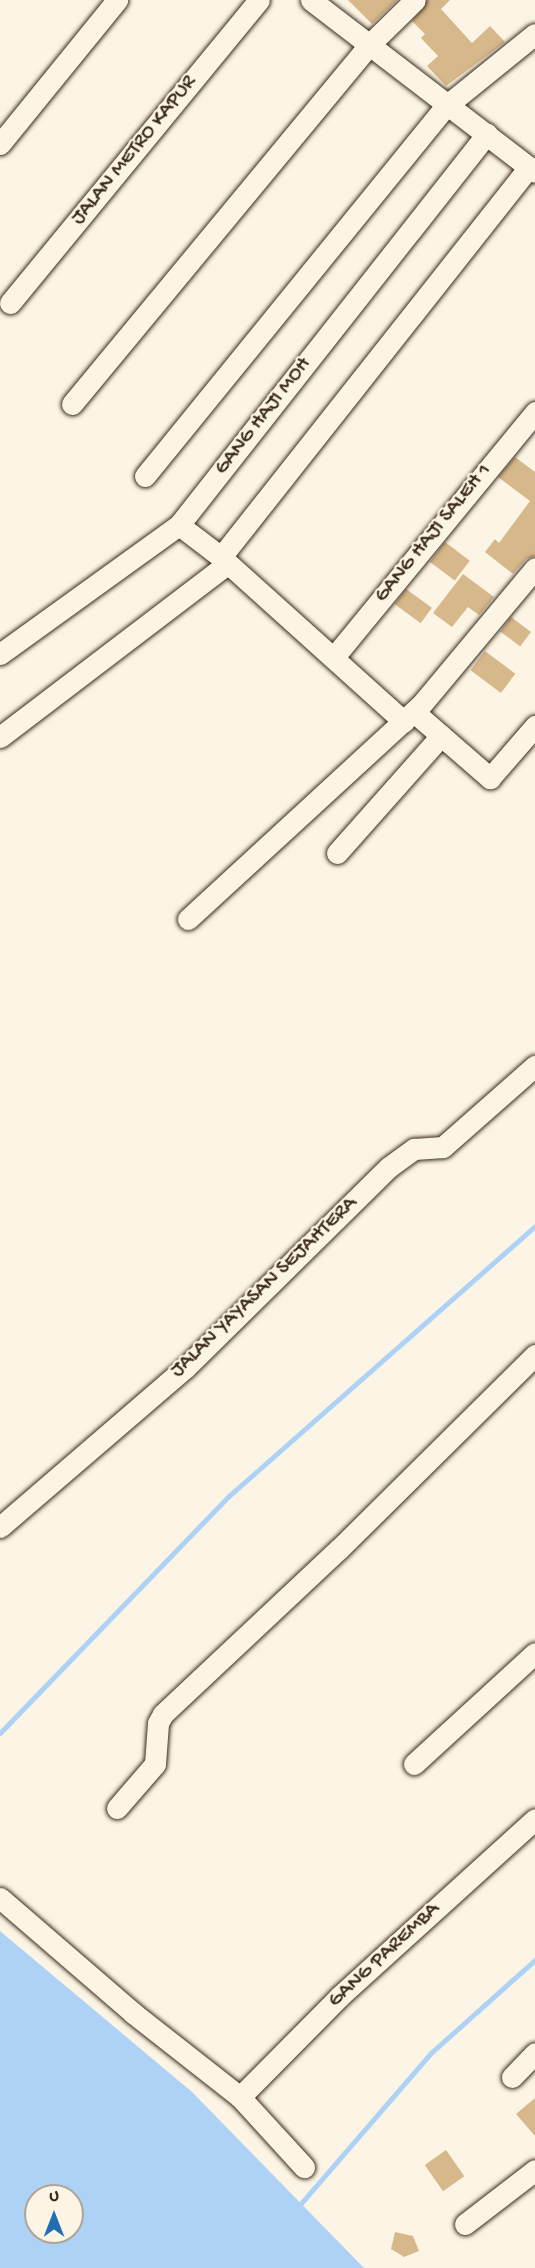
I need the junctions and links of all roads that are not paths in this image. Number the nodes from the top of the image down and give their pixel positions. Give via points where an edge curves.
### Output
1 (117, 0) edge
2 (260, 0) edge
3 (311, 0) edge
4 (415, 0) edge
5 (535, 34) edge
6 (369, 45) junction
7 (446, 106) junction
8 (487, 134) junction
9 (0, 144) edge
10 (532, 169) edge
11 (10, 303) dead end
12 (72, 404) dead end
13 (535, 412) edge
14 (145, 476) dead end
15 (179, 525) junction
16 (224, 561) junction
17 (535, 568) edge
18 (0, 654) edge
19 (334, 657) junction
20 (409, 717) junction
21 (535, 726) edge
22 (441, 736) junction
23 (0, 737) edge
24 (337, 853) dead end
25 (188, 919) dead end
26 (535, 1066) edge
27 (535, 1355) edge
28 (0, 1527) edge
29 (535, 1653) edge
30 (414, 1764) dead end
31 (117, 1808) dead end
32 (535, 1819) edge
33 (0, 1898) edge
34 (535, 2053) edge
35 (512, 2077) dead end
36 (240, 2097) junction
37 (304, 2167) dead end
38 (535, 2170) edge
39 (465, 2224) dead end

1 - 9 street
2 - 11 street, JALAN METRO KAPUR
3 - 6 street
4 - 6 street
5 - 7 street
6 - 7 street
6 - 12 street
7 - 8 street
7 - 14 street
8 - 10 street
8 - 15 street, GANG HAJI MOH
10 - 16 street
13 - 19 street, GANG HAJI SALEH 1
15 - 16 street
15 - 18 street, GANG HAJI MOH
16 - 19 street
16 - 23 street
17 - 20 street
19 - 20 street
20 - 22 street
20 - 25 street
21 - 22 street via 490,778
22 - 24 street
26 - 28 street, JALAN YAYASAN SEJAHTERA via 443,1147 414,1149 397,1160 185,1368
27 - 31 street via 339,1549 163,1714 158,1723 155,1764
29 - 30 street
32 - 36 street, GANG PAREMBA via 340,1996
33 - 36 street via 133,2013
34 - 35 street
36 - 37 street
38 - 39 street

